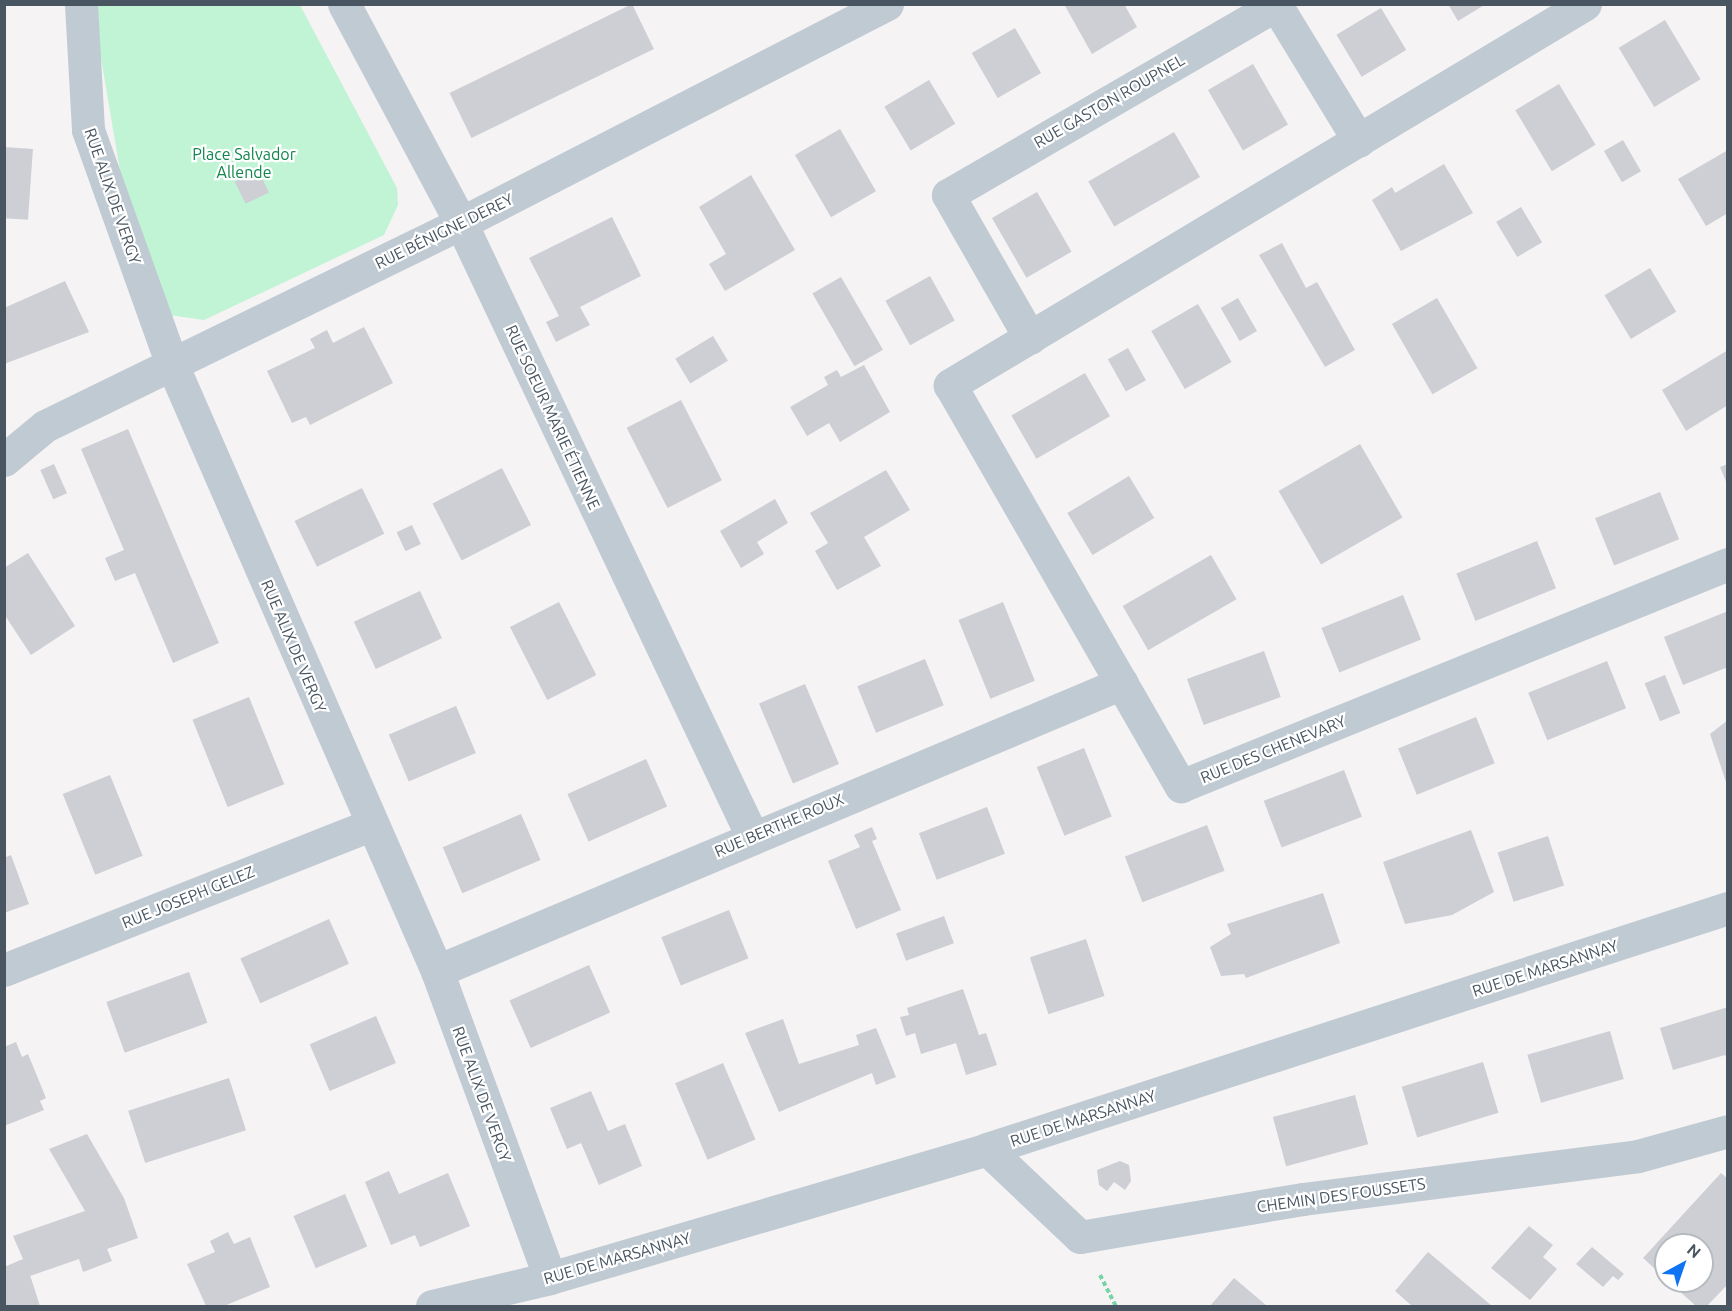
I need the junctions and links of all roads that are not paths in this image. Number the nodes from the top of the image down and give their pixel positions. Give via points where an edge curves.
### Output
1 (81, 4) edge
2 (344, 4) edge
3 (887, 4) edge
4 (1580, 6) edge
5 (1359, 141) junction
6 (461, 223) junction
7 (1030, 338) junction
8 (171, 362) junction
9 (4, 460) edge
10 (1728, 564) edge
11 (1122, 683) junction
12 (372, 824) junction
13 (752, 836) junction
14 (1728, 909) edge
15 (4, 970) edge
16 (437, 971) junction
17 (1728, 1131) edge
18 (987, 1149) junction
19 (550, 1278) junction
20 (432, 1306) edge

1 - 8 street, RUE ALIX DE VERGY via 88,129
2 - 6 street, RUE SOEUR MARIE ÉTIENNE
3 - 6 street, RUE BÉNIGNE DEREY
4 - 5 street
5 - 7 street
5 - 7 street, RUE GASTON ROUPNEL via 1276,5 948,195
6 - 8 street, RUE BÉNIGNE DEREY
6 - 13 street, RUE SOEUR MARIE ÉTIENNE
7 - 11 street, RUE DES CHENEVARY via 950,385
8 - 9 street, RUE BÉNIGNE DEREY via 45,426
8 - 12 street, RUE ALIX DE VERGY
10 - 11 street, RUE DES CHENEVARY via 1181,786
11 - 13 street, RUE BERTHE ROUX
12 - 15 street, RUE JOSEPH GELEZ
12 - 16 street, RUE ALIX DE VERGY
13 - 16 street, RUE BERTHE ROUX
14 - 18 street, RUE DE MARSANNAY
16 - 19 street, RUE ALIX DE VERGY
17 - 18 street, CHEMIN DES FOUSSETS via 1638,1156 1303,1199 1080,1237
18 - 19 street, RUE DE MARSANNAY
19 - 20 street, RUE DE MARSANNAY

